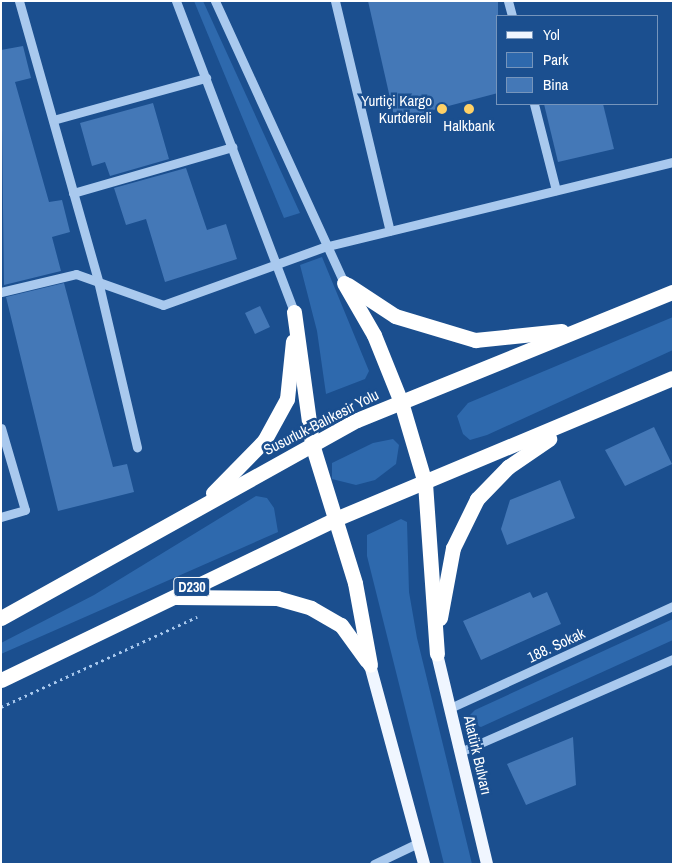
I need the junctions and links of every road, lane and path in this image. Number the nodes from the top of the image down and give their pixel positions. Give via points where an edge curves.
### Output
1 (19, 1) edge
2 (176, 1) edge
3 (215, 1) edge
4 (334, 1) edge
5 (508, 1) edge
6 (512, 15) edge
7 (206, 78) junction
8 (534, 105) edge
9 (53, 120) junction
10 (232, 147) junction
11 (673, 162) edge
12 (556, 190) junction
13 (73, 193) junction
14 (390, 231) junction
15 (324, 247) junction
16 (275, 264) junction
17 (98, 281) junction
18 (344, 283) junction
19 (1, 292) edge
20 (673, 292) edge
21 (294, 312) junction
22 (580, 330) junction
23 (673, 378) edge
24 (401, 402) junction
25 (577, 421) junction
26 (1, 428) edge
27 (312, 444) junction
28 (137, 447) dead end
29 (425, 483) junction
30 (202, 505) junction
31 (1, 517) edge
32 (333, 520) junction
33 (171, 597) junction
34 (673, 606) edge
35 (203, 614) dead end
36 (1, 618) edge
37 (437, 654) junction
38 (673, 659) edge
39 (370, 665) junction
40 (1, 680) edge
41 (1, 707) edge
42 (450, 708) junction
43 (460, 752) junction
44 (418, 843) junction
45 (374, 864) edge
46 (424, 864) edge
47 (486, 864) edge

1 - 9 street
2 - 7 street
3 - 15 street
4 - 14 street
5 - 6 street
7 - 9 street
7 - 10 street
8 - 12 street
9 - 13 street
10 - 13 street
10 - 16 street
11 - 12 street
12 - 14 street
13 - 17 street
14 - 15 street
15 - 16 street
15 - 18 street
16 - 17 street via 163,305
16 - 21 street
17 - 19 street via 76,274
17 - 28 street
18 - 22 highway via 395,316 475,340
18 - 24 highway via 374,335
20 - 22 highway, Susurluk-Balıkesir Yolu
21 - 27 highway
21 - 30 highway via 287,399 264,441
22 - 24 highway, Susurluk-Balıkesir Yolu
23 - 25 highway, D230
24 - 27 highway, Susurluk-Balıkesir Yolu
24 - 29 highway
25 - 29 highway, D230
25 - 37 highway via 508,467 476,499 462,525 445,578
26 - 31 street via 25,510
27 - 30 highway, Susurluk-Balıkesir Yolu
27 - 32 highway
29 - 32 highway, D230
29 - 37 highway
30 - 36 highway, Susurluk-Balıkesir Yolu
32 - 33 highway, D230
32 - 39 highway via 355,583
33 - 39 highway via 277,598 311,608 341,625
33 - 40 highway, D230
34 - 42 street, 188. Sokak
35 - 41 path
37 - 42 main road, Atatürk Bulvarı
38 - 43 street
39 - 44 main road
42 - 43 main road, Atatürk Bulvarı
43 - 47 main road, Atatürk Bulvarı
44 - 45 street
44 - 46 main road

